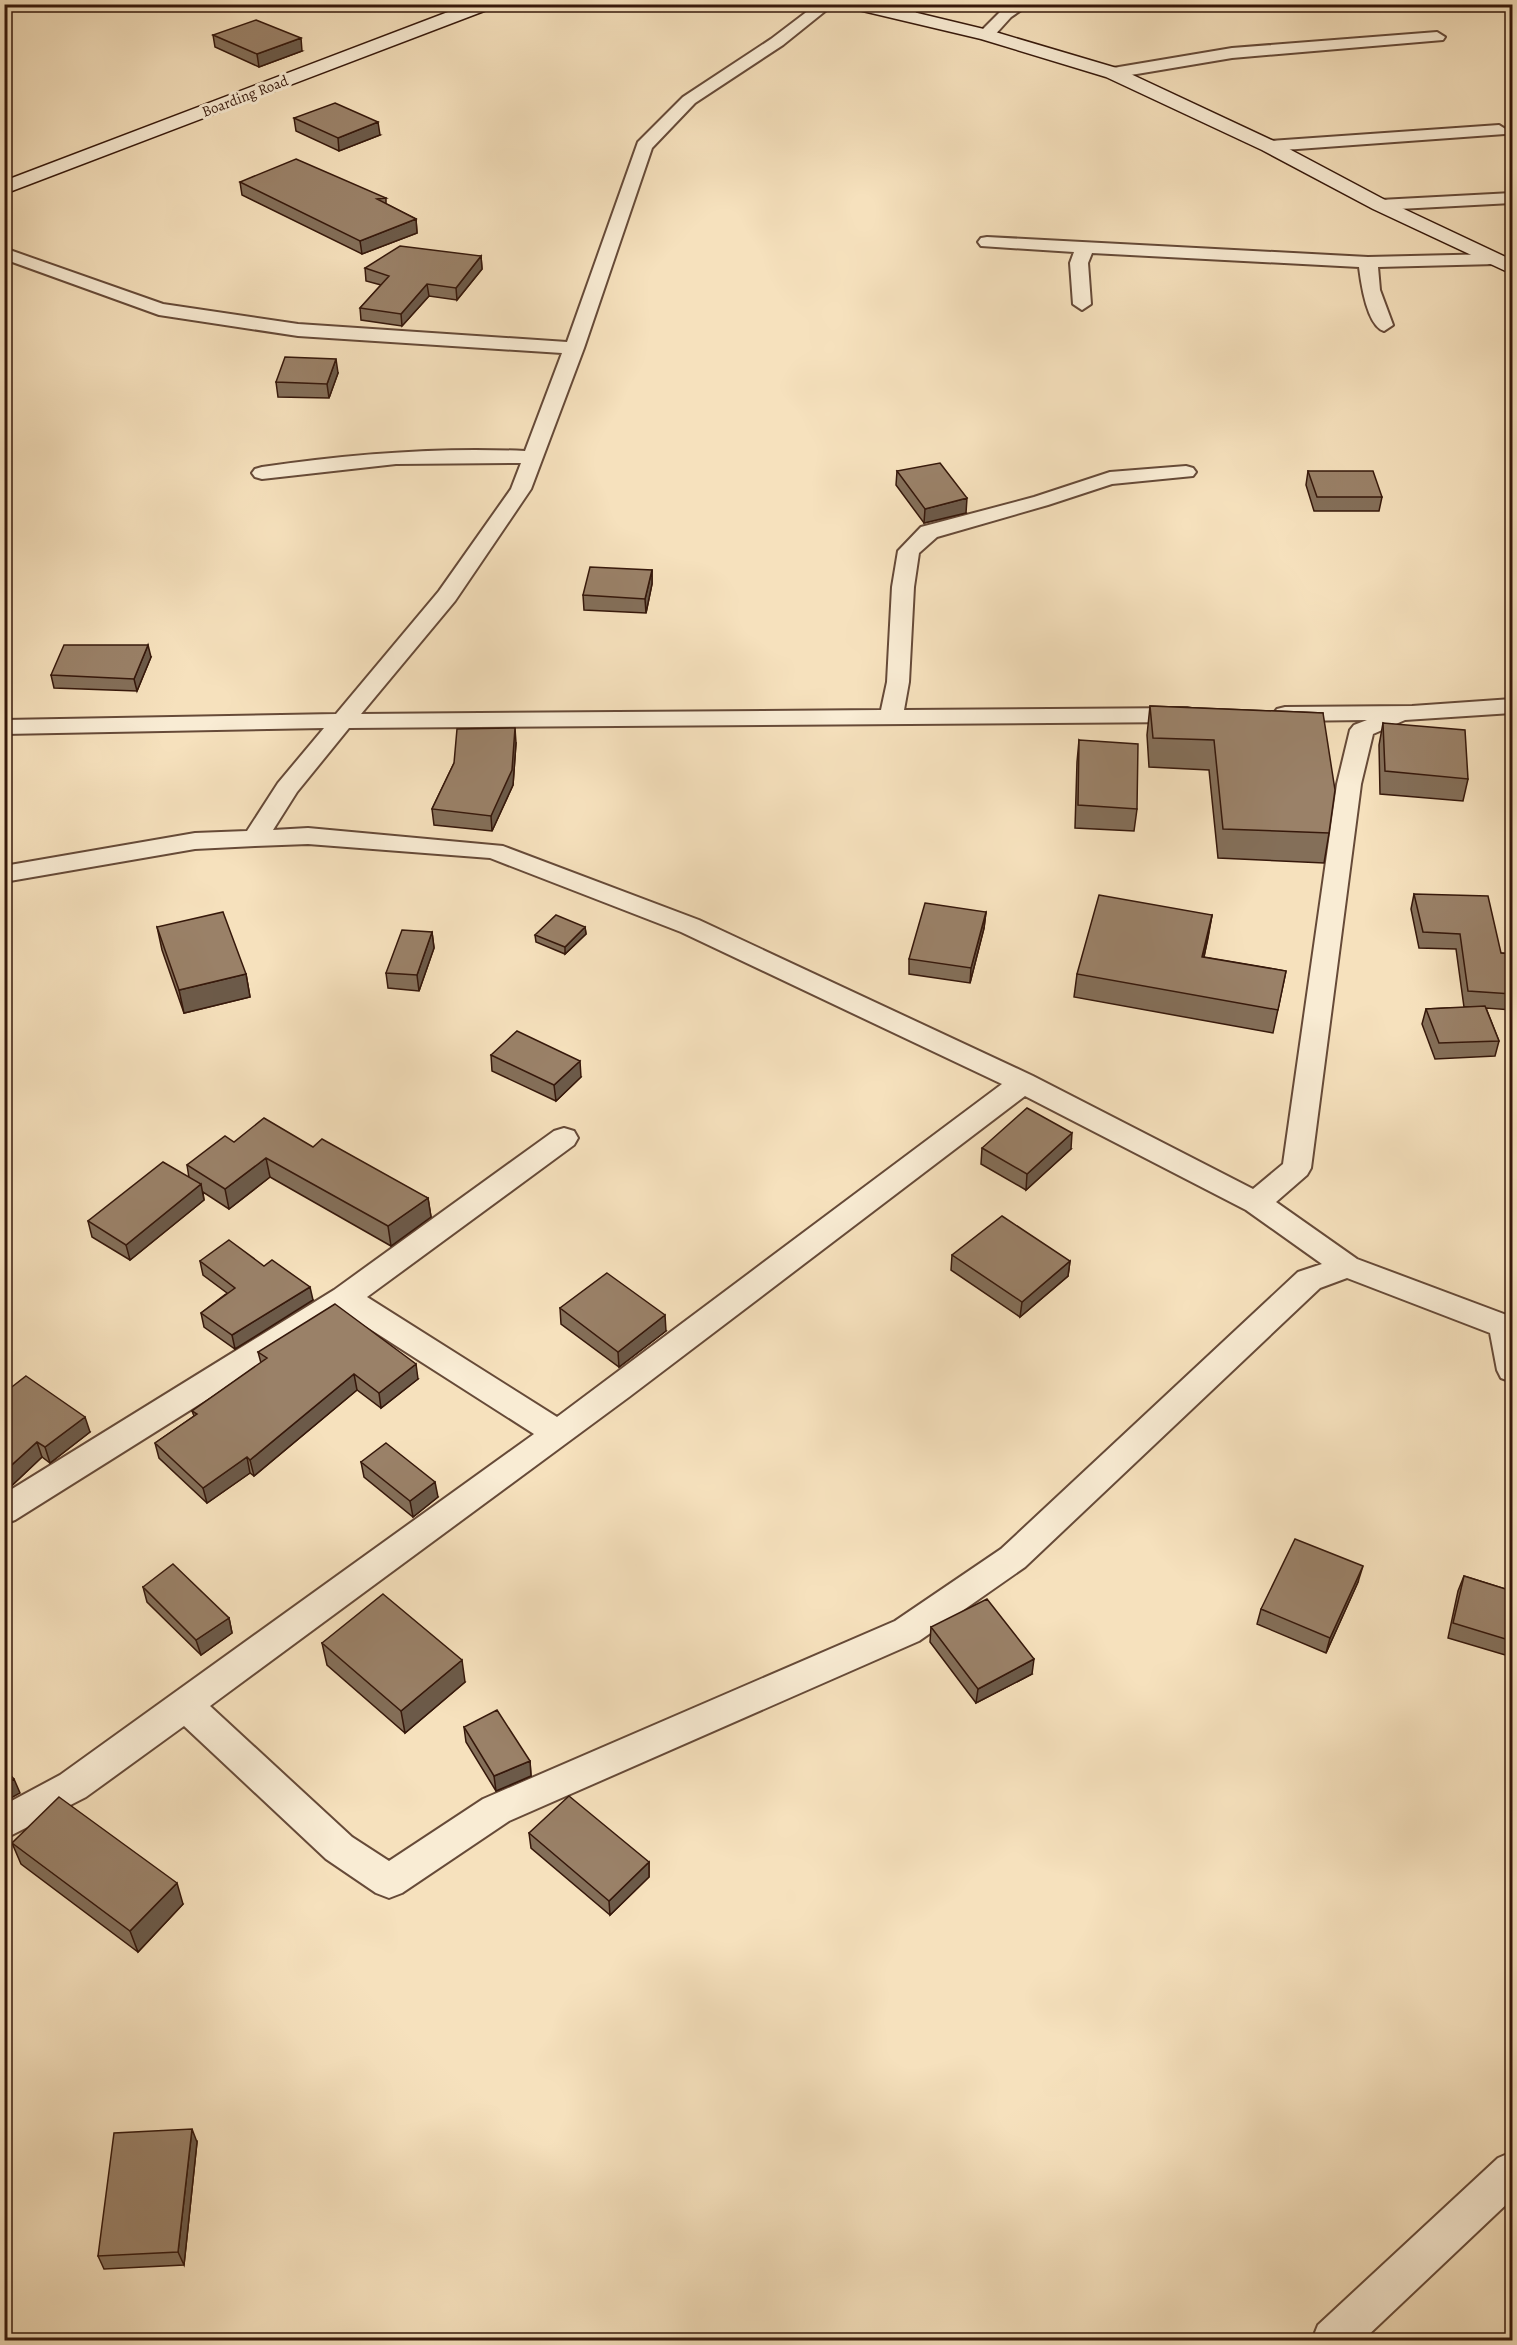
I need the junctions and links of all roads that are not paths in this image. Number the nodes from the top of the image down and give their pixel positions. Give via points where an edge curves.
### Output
1 (486, 4) edge
2 (827, 4) edge
3 (856, 4) edge
4 (1023, 4) edge
5 (911, 10) edge
6 (986, 35) junction
7 (1437, 37) dead end
8 (1113, 73) junction
9 (1499, 130) dead end
10 (1269, 146) junction
11 (4, 188) edge
12 (1512, 198) edge
13 (1380, 206) junction
14 (987, 242) dead end
15 (1085, 248) junction
16 (4, 253) edge
17 (1368, 262) junction
18 (1504, 264) edge
19 (1082, 304) dead end
20 (1384, 325) dead end
21 (574, 348) junction
22 (531, 457) junction
23 (1186, 472) dead end
24 (262, 473) dead end
25 (1512, 706) edge
26 (1412, 713) junction
27 (1258, 714) edge
28 (1210, 715) edge
29 (891, 718) junction
30 (342, 721) junction
31 (4, 727) edge
32 (255, 838) junction
33 (4, 874) edge
34 (1023, 1083) junction
35 (564, 1138) dead end
36 (1256, 1203) junction
37 (1347, 1267) junction
38 (345, 1298) junction
39 (1508, 1327) edge
40 (1512, 1370) edge
41 (557, 1434) junction
42 (4, 1511) edge
43 (185, 1705) junction
44 (4, 1824) edge
45 (1512, 2172) edge
46 (1333, 2340) edge

1 - 11 main road, Boarding Road
2 - 21 street via 689,100 644,146
3 - 5 main road
4 - 6 street via 1006,14
5 - 6 main road
6 - 8 main road
7 - 8 street via 1232,53
8 - 10 main road
9 - 10 street
10 - 13 main road
12 - 13 street
13 - 18 main road
14 - 15 street
15 - 17 street
15 - 19 street via 1079,263
16 - 21 street via 159,309 298,330
17 - 18 street
17 - 20 street via 1371,290
21 - 22 street
22 - 24 street via 465,453 350,459
22 - 30 street via 521,489 447,596
23 - 29 street via 1110,478 929,532 909,551 898,682
25 - 26 street
26 - 27 street
26 - 36 street via 1362,730 1349,784 1297,1168
28 - 29 street
29 - 30 street
30 - 31 street
30 - 32 street via 288,788
32 - 33 street via 195,841
32 - 34 street via 308,836 494,851 690,926
34 - 36 street
34 - 41 street
35 - 38 street
36 - 37 street
37 - 39 street
37 - 43 street via 1309,1280 1012,1558 907,1631 496,1810 389,1881 339,1848
38 - 41 street
38 - 42 street
39 - 40 street
41 - 43 street
43 - 44 street via 73,1786
45 - 46 street

